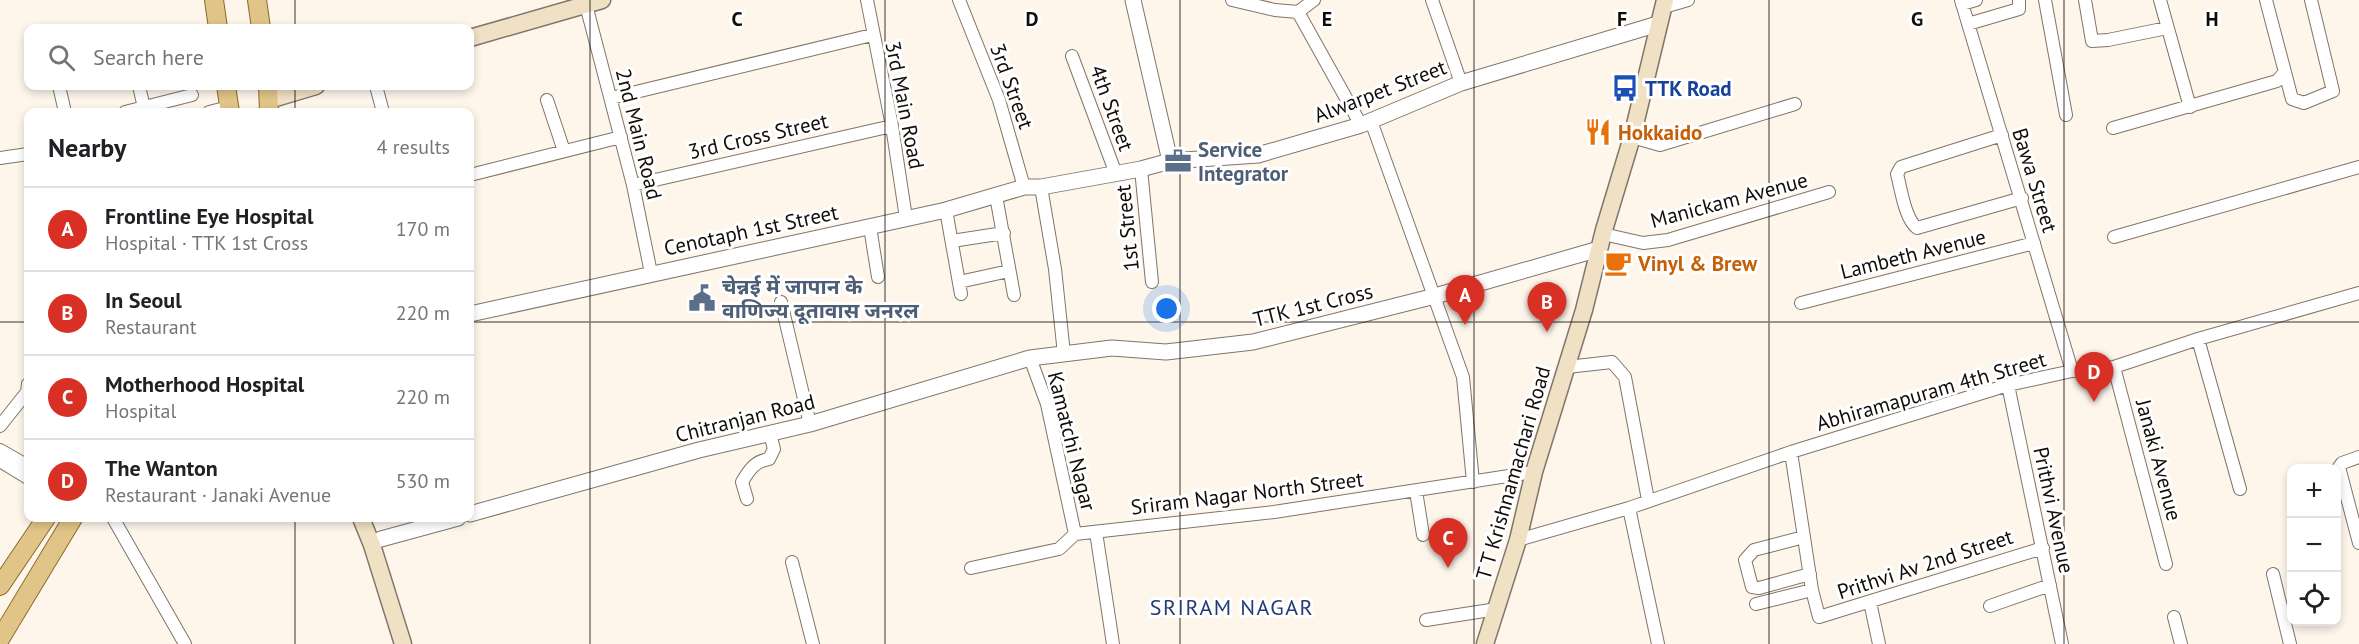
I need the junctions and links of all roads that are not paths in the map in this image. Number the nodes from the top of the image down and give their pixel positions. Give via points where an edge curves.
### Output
1 (214, 0) edge
2 (256, 0) edge
3 (867, 0) edge
4 (959, 0) edge
5 (1133, 0) edge
6 (1232, 0) edge
7 (1314, 0) edge
8 (1432, 0) edge
9 (1688, 0) edge
10 (1976, 0) edge
11 (2019, 0) edge
12 (2045, 0) edge
13 (2085, 0) edge
14 (2160, 0) edge
15 (2266, 0) edge
16 (2311, 0) edge
17 (594, 2) edge
18 (1962, 2) edge
19 (1664, 4) edge
20 (1298, 12) junction
21 (217, 24) edge
22 (260, 24) edge
23 (1659, 24) junction
24 (1968, 24) junction
25 (2168, 28) junction
26 (872, 35) junction
27 (474, 37) edge
28 (1072, 56) dead end
29 (2284, 73) junction
30 (1461, 83) junction
31 (60, 90) edge
32 (140, 90) edge
33 (226, 90) edge
34 (302, 90) edge
35 (377, 90) edge
36 (192, 95) dead end
37 (611, 98) junction
38 (269, 99) edge
39 (547, 100) dead end
40 (1795, 104) dead end
41 (2190, 107) junction
42 (65, 108) edge
43 (144, 108) edge
44 (151, 108) edge
45 (229, 108) edge
46 (382, 108) edge
47 (2066, 115) dead end
48 (1366, 123) junction
49 (892, 126) junction
50 (2113, 128) dead end
51 (2002, 135) junction
52 (621, 137) junction
53 (1632, 137) junction
54 (564, 151) junction
55 (24, 154) edge
56 (0, 158) edge
57 (1170, 161) junction
58 (2359, 167) edge
59 (1140, 170) junction
60 (1116, 174) junction
61 (474, 175) edge
62 (633, 185) junction
63 (1024, 187) junction
64 (1041, 187) junction
65 (1829, 192) dead end
66 (996, 196) junction
67 (2022, 198) junction
68 (946, 210) junction
69 (906, 218) junction
70 (870, 227) junction
71 (1004, 233) junction
72 (2114, 237) dead end
73 (952, 241) junction
74 (1601, 242) junction
75 (2034, 243) junction
76 (1009, 271) junction
77 (651, 273) junction
78 (878, 277) dead end
79 (1152, 282) dead end
80 (2359, 292) edge
81 (1014, 295) dead end
82 (1435, 296) junction
83 (781, 302) dead end
84 (1801, 303) dead end
85 (474, 313) edge
86 (2198, 339) junction
87 (1064, 354) junction
88 (1030, 358) junction
89 (1567, 367) junction
90 (2114, 367) junction
91 (2072, 371) junction
92 (2008, 385) junction
93 (24, 396) edge
94 (810, 424) junction
95 (0, 426) edge
96 (770, 434) junction
97 (0, 450) edge
98 (1791, 452) junction
99 (2359, 457) edge
100 (0, 461) edge
101 (24, 464) edge
102 (1534, 472) junction
103 (24, 476) edge
104 (1473, 482) junction
105 (2241, 489) dead end
106 (1416, 491) junction
107 (747, 499) dead end
108 (1648, 500) junction
109 (1629, 508) junction
110 (474, 513) edge
111 (43, 522) edge
112 (71, 522) edge
113 (115, 522) edge
114 (363, 522) edge
115 (373, 522) edge
116 (443, 522) edge
117 (1096, 532) junction
118 (1075, 534) junction
119 (1423, 535) dead end
120 (1804, 537) junction
121 (381, 539) junction
122 (1518, 540) junction
123 (2359, 543) edge
124 (2043, 548) junction
125 (792, 562) dead end
126 (2166, 564) dead end
127 (971, 568) dead end
128 (2274, 574) dead end
129 (1811, 582) junction
130 (2050, 585) junction
131 (0, 586) edge
132 (1754, 601) dead end
133 (1870, 602) junction
134 (1990, 606) dead end
135 (1497, 609) junction
136 (2174, 618) dead end
137 (1426, 620) dead end
138 (0, 639) edge
139 (184, 644) edge
140 (403, 644) edge
141 (412, 644) edge
142 (813, 644) edge
143 (1113, 644) edge
144 (1485, 644) edge
145 (1658, 644) edge
146 (1879, 644) edge
147 (2062, 644) edge
148 (2181, 644) edge
149 (2290, 644) edge

1 - 21 main road
2 - 22 main road
3 - 26 street, 3rd Main Road
4 - 63 street, 3rd Street via 999,100
5 - 57 street
6 - 20 street
7 - 20 street
8 - 30 street
9 - 19 street
10 - 18 street
11 - 24 street via 2019,9
12 - 47 street
13 - 25 street via 2092,40
14 - 25 street
15 - 29 street
16 - 29 street via 2333,91 2313,101 2296,103
17 - 27 main road
17 - 37 street, 2nd Main Road
18 - 24 street, Bawa Street
19 - 23 main road, T T Krishnamachari Road
20 - 48 street
23 - 30 street, Alwarpet Street
23 - 53 main road, T T Krishnamachari Road
24 - 51 street, Bawa Street
25 - 41 street
26 - 37 street
26 - 49 street, 3rd Main Road
28 - 60 street, 4th Street
29 - 41 street via 2277,81
30 - 48 street, Alwarpet Street
31 - 42 street
32 - 43 street
33 - 45 main road
34 - 38 main road
35 - 46 street
36 - 44 street
37 - 52 street, 2nd Main Road
39 - 54 street
40 - 53 street via 1660,145
41 - 50 street
48 - 57 street, Alwarpet Street via 1258,155
48 - 82 street
49 - 62 street, 3rd Cross Street
49 - 69 street, 3rd Main Road
51 - 67 street, Bawa Street
51 - 67 street via 1899,168 1897,174 1908,210 1914,227 1923,228
52 - 54 street
52 - 62 street, 2nd Main Road
53 - 74 main road, T T Krishnamachari Road
54 - 61 street
55 - 56 street
57 - 59 street, Alwarpet Street
58 - 72 street
59 - 60 street, Alwarpet Street
59 - 79 street, 1st Street
60 - 64 street, Alwarpet Street
62 - 77 street, 2nd Main Road
63 - 64 street, Cenotaph 1st Street
63 - 66 street, Cenotaph 1st Street
64 - 87 street
65 - 74 street, Manickam Avenue via 1668,240
66 - 68 street, Cenotaph 1st Street
66 - 71 street
67 - 75 street, Bawa Street
68 - 69 street, Cenotaph 1st Street
68 - 73 street
69 - 70 street, Cenotaph 1st Street
70 - 77 street, Cenotaph 1st Street
70 - 78 street
71 - 73 street
71 - 76 street
73 - 76 street via 960,288
74 - 82 street, TTK 1st Cross
74 - 89 main road, T T Krishnamachari Road
75 - 84 street, Lambeth Avenue
75 - 91 street, Bawa Street
76 - 81 street
77 - 85 street, Cenotaph 1st Street
80 - 86 street, Abhiramapuram 4th Street
82 - 87 street, TTK 1st Cross via 1254,342 1166,352 1112,348
82 - 104 street via 1463,377
83 - 94 street
86 - 90 street, Abhiramapuram 4th Street
86 - 105 street
87 - 88 street, TTK 1st Cross
88 - 94 street, Chitranjan Road
88 - 118 street, Kamatchi Nagar via 1047,404
89 - 102 main road, T T Krishnamachari Road
89 - 108 street via 1612,362 1625,378
90 - 91 street, Abhiramapuram 4th Street
90 - 126 street, Janaki Avenue
91 - 92 street, Abhiramapuram 4th Street
92 - 98 street, Abhiramapuram 4th Street
92 - 124 street, Prithvi Avenue
93 - 95 street
94 - 96 street, Chitranjan Road
96 - 107 street via 774,449 769,459 750,468 742,482
96 - 110 street, Chitranjan Road
97 - 101 street
98 - 108 street, Abhiramapuram 4th Street
98 - 120 street
99 - 123 street via 2339,467
100 - 103 street
102 - 104 street, Sriram Nagar North Street
102 - 122 main road, T T Krishnamachari Road
104 - 106 street, Sriram Nagar North Street
106 - 117 street, Sriram Nagar North Street
106 - 119 street
108 - 109 street, Abhiramapuram 4th Street
109 - 122 street, Abhiramapuram 4th Street
109 - 145 street
111 - 131 main road
112 - 138 main road
113 - 139 street
114 - 140 main road
115 - 121 main road
116 - 121 street
117 - 118 street, Sriram Nagar North Street
117 - 143 street
118 - 127 street, Sriram Nagar North Street via 1059,549
120 - 129 street
120 - 129 street via 1754,550 1745,560 1752,587
121 - 141 main road
122 - 135 main road, T T Krishnamachari Road
124 - 130 street, Prithvi Avenue
124 - 133 street, Prithvi Av 2nd Street
125 - 142 street
128 - 149 street
129 - 132 street
129 - 133 street, Prithvi Av 2nd Street via 1819,617
130 - 134 street
130 - 147 street, Prithvi Avenue
133 - 146 street
135 - 137 street
135 - 144 main road, T T Krishnamachari Road
136 - 148 street

